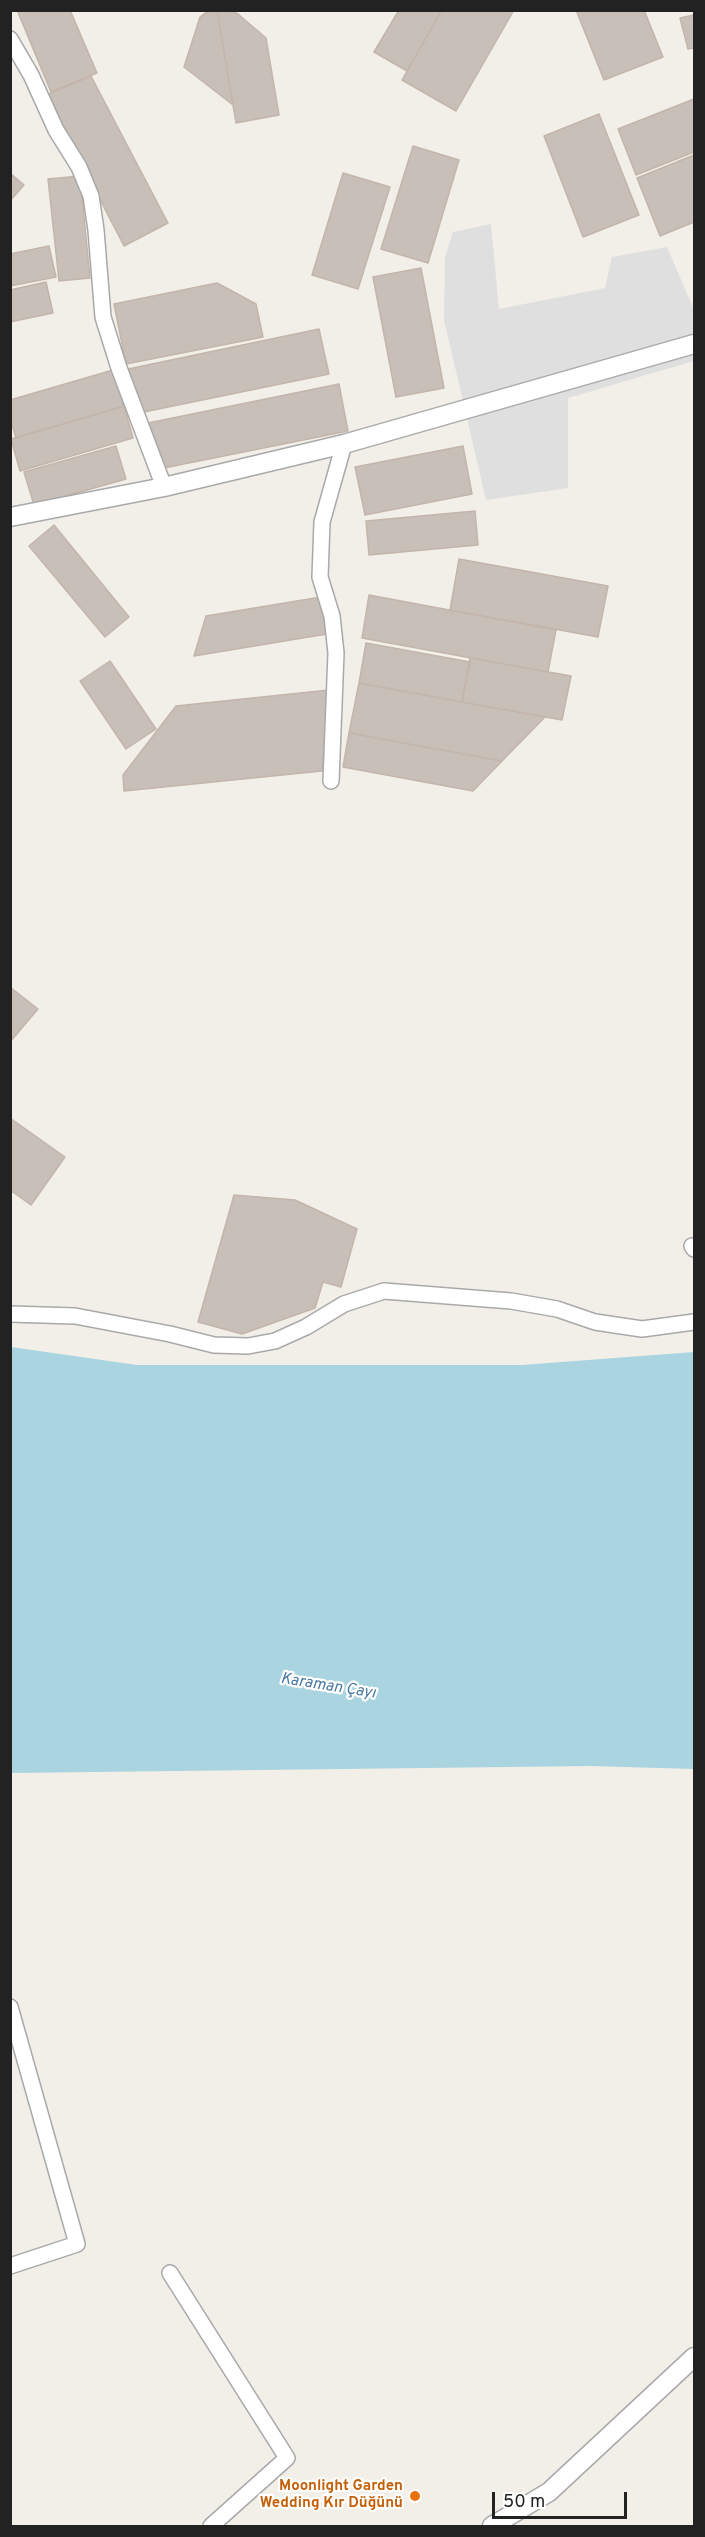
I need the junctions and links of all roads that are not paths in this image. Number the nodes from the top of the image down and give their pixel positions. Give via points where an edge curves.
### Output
1 (10, 39) edge
2 (694, 344) edge
3 (344, 444) junction
4 (164, 487) junction
5 (10, 517) edge
6 (331, 781) dead end
7 (10, 1314) edge
8 (694, 1322) edge
9 (10, 2007) edge
10 (10, 2266) edge
11 (170, 2273) dead end
12 (694, 2357) edge
13 (211, 2526) edge
14 (492, 2526) edge

1 - 4 street via 91,196 103,317
2 - 3 street
3 - 4 street
3 - 6 street via 322,522 320,577 332,616 336,654
4 - 5 street
7 - 8 street via 75,1316 214,1345 248,1346 274,1341 306,1328 344,1304 384,1291 511,1301 642,1329
9 - 10 street via 77,2244
11 - 13 street via 287,2458
12 - 14 street via 549,2492

